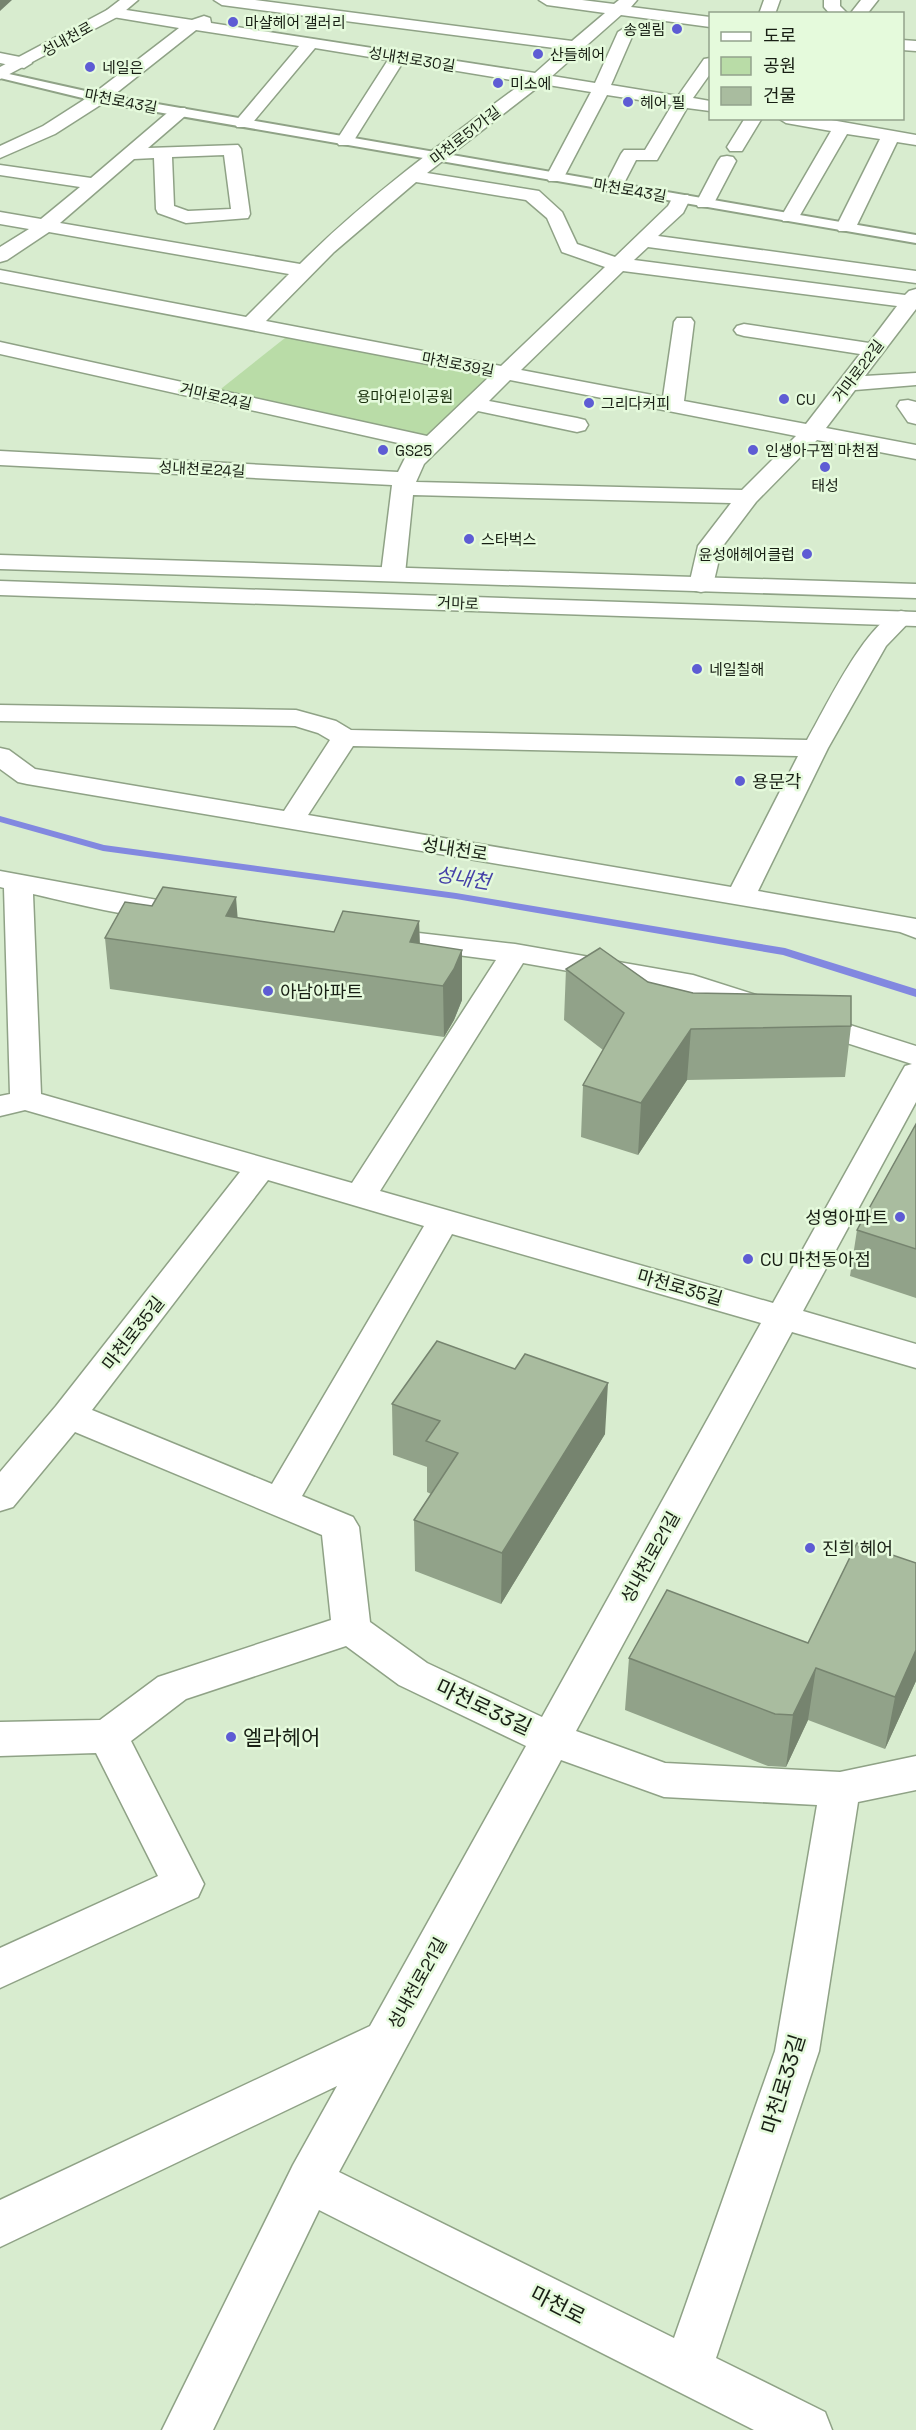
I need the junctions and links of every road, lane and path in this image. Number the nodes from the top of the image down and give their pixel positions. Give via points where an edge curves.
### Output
1 (130, 0) edge
2 (222, 0) edge
3 (548, 0) edge
4 (870, 0) edge
5 (266, 2) edge
6 (624, 5) edge
7 (860, 12) edge
8 (113, 14) junction
9 (709, 22) edge
10 (192, 25) junction
11 (626, 32) dead end
12 (20, 42) dead end
13 (311, 42) junction
14 (576, 46) junction
15 (0, 52) edge
16 (399, 57) junction
17 (0, 58) edge
18 (24, 63) junction
19 (709, 66) edge
20 (0, 75) edge
21 (538, 79) junction
22 (601, 89) junction
23 (99, 98) junction
24 (682, 102) junction
25 (709, 106) edge
26 (179, 112) junction
27 (753, 120) edge
28 (797, 120) edge
29 (243, 123) junction
30 (841, 128) junction
31 (891, 136) junction
32 (916, 140) edge
33 (345, 141) junction
34 (0, 153) edge
35 (163, 153) junction
36 (131, 154) junction
37 (435, 157) junction
38 (0, 170) edge
39 (412, 176) junction
40 (555, 177) junction
41 (96, 184) junction
42 (613, 187) junction
43 (681, 199) junction
44 (705, 203) junction
45 (790, 217) junction
46 (0, 218) edge
47 (44, 227) junction
48 (846, 227) junction
49 (916, 239) edge
50 (642, 240) junction
51 (0, 256) edge
52 (616, 264) junction
53 (304, 271) junction
54 (0, 276) edge
55 (916, 277) edge
56 (913, 298) edge
57 (684, 322) dead end
58 (251, 324) junction
59 (744, 330) dead end
60 (0, 348) edge
61 (874, 350) junction
62 (504, 373) junction
63 (916, 379) edge
64 (848, 384) junction
65 (472, 404) junction
66 (673, 406) junction
67 (577, 425) dead end
68 (812, 433) junction
69 (432, 444) junction
70 (916, 452) edge
71 (0, 458) edge
72 (403, 483) junction
73 (748, 497) junction
74 (0, 562) edge
75 (393, 574) junction
76 (701, 585) junction
77 (0, 588) edge
78 (916, 591) edge
79 (909, 618) edge
80 (0, 713) edge
81 (345, 738) junction
82 (815, 748) junction
83 (0, 756) edge
84 (291, 821) junction
85 (9, 881) edge
86 (741, 896) junction
87 (200, 914) edge
88 (916, 929) edge
89 (351, 934) edge
90 (515, 953) junction
91 (916, 1056) edge
92 (916, 1073) edge
93 (13, 1103) edge
94 (261, 1167) junction
95 (361, 1195) junction
96 (444, 1219) junction
97 (783, 1316) junction
98 (916, 1356) edge
99 (69, 1415) junction
100 (0, 1497) edge
101 (280, 1502) junction
102 (351, 1629) junction
103 (108, 1736) junction
104 (0, 1739) edge
105 (551, 1739) junction
106 (916, 1773) edge
107 (840, 1789) junction
108 (0, 1969) edge
109 (385, 2041) junction
110 (309, 2181) junction
111 (0, 2224) edge
112 (687, 2370) junction
113 (187, 2430) edge
114 (807, 2430) edge

1 - 8 street, 성내천로
2 - 5 street
3 - 6 street
4 - 7 street
5 - 10 street
5 - 14 street via 362,20
6 - 9 street
6 - 14 street, 마천로51가길
8 - 10 street, 성내천로30길
8 - 18 street, 성내천로
10 - 13 street, 성내천로30길
10 - 23 street
11 - 22 street
12 - 15 street, 성내천로
13 - 16 street, 성내천로30길
13 - 29 street
14 - 21 street, 마천로51가길
16 - 21 street, 성내천로30길
16 - 33 street
17 - 18 street
18 - 20 street, 성내천로
19 - 24 street
20 - 23 lane, 마천로43길
21 - 22 street, 성내천로30길
21 - 37 street, 마천로51가길
22 - 24 street, 성내천로30길
22 - 40 street
23 - 26 lane, 마천로43길
23 - 34 street via 49,130
24 - 25 street, 성내천로30길
24 - 42 street via 651,156 630,154
26 - 29 lane, 마천로43길
26 - 36 street
27 - 44 street
28 - 30 street
29 - 33 lane, 마천로43길
30 - 31 street
30 - 45 street
31 - 32 street
31 - 48 street
33 - 37 lane, 마천로43길
35 - 35 street via 232,149 241,214 186,217 165,209
35 - 36 street
36 - 41 street
37 - 39 street, 마천로51가길
37 - 40 lane, 마천로43길
38 - 41 street
39 - 52 street via 532,195 555,216 569,248
39 - 53 street, 마천로51가길
40 - 42 lane, 마천로43길
41 - 47 street
42 - 43 lane, 마천로43길
43 - 44 lane, 마천로43길
43 - 50 street
44 - 45 lane, 마천로43길
45 - 48 lane, 마천로43길
46 - 47 street
47 - 51 street
47 - 53 street
48 - 49 lane, 마천로43길
50 - 52 street
50 - 55 street
52 - 56 street
52 - 62 street
53 - 58 street, 마천로51가길
54 - 58 street, 마천로39길
56 - 61 street, 거마로22길
57 - 66 street
58 - 62 street, 마천로39길
59 - 61 street
60 - 69 street, 거마로24길
61 - 64 street, 거마로22길
62 - 65 street
62 - 66 street, 마천로39길
63 - 64 street
64 - 68 street, 거마로22길
65 - 67 street
65 - 69 street
66 - 68 street, 마천로39길
68 - 70 street, 마천로39길
68 - 73 street, 거마로22길
69 - 72 street via 414,461
71 - 72 street, 성내천로24길
72 - 73 street, 성내천로24길
72 - 75 street
73 - 76 street, 거마로22길 via 710,546
74 - 75 street, 거마로
75 - 76 street, 거마로
76 - 78 street, 거마로
77 - 79 street, 거마로
79 - 82 street via 876,642
80 - 81 street via 296,718 327,727
81 - 82 street
81 - 84 street
82 - 86 street
83 - 84 street, 성내천로 via 27,776
84 - 86 street, 성내천로
85 - 87 street
85 - 93 street
86 - 88 street, 성내천로
89 - 90 street
90 - 91 street via 693,984
90 - 95 street
92 - 97 street, 성내천로21길
93 - 94 street, 마천로35길
94 - 95 street, 마천로35길
94 - 99 street, 마천로35길
95 - 96 street, 마천로35길
96 - 97 street, 마천로35길
96 - 101 street
97 - 98 street, 마천로35길
97 - 105 street, 성내천로21길
99 - 100 street, 마천로35길
99 - 101 street
101 - 102 street via 340,1527
102 - 103 street via 172,1688
102 - 105 street, 마천로33길 via 413,1674
103 - 104 street
103 - 108 street via 183,1884
105 - 107 street, 마천로33길 via 664,1780
105 - 109 street, 성내천로21길
106 - 107 street, 마천로33길
107 - 112 street, 마천로33길 via 797,2051
109 - 110 street, 성내천로21길
109 - 111 street, 성내천로21길
110 - 112 street, 마천로
110 - 113 street, 성내천로21길
112 - 114 street, 마천로

